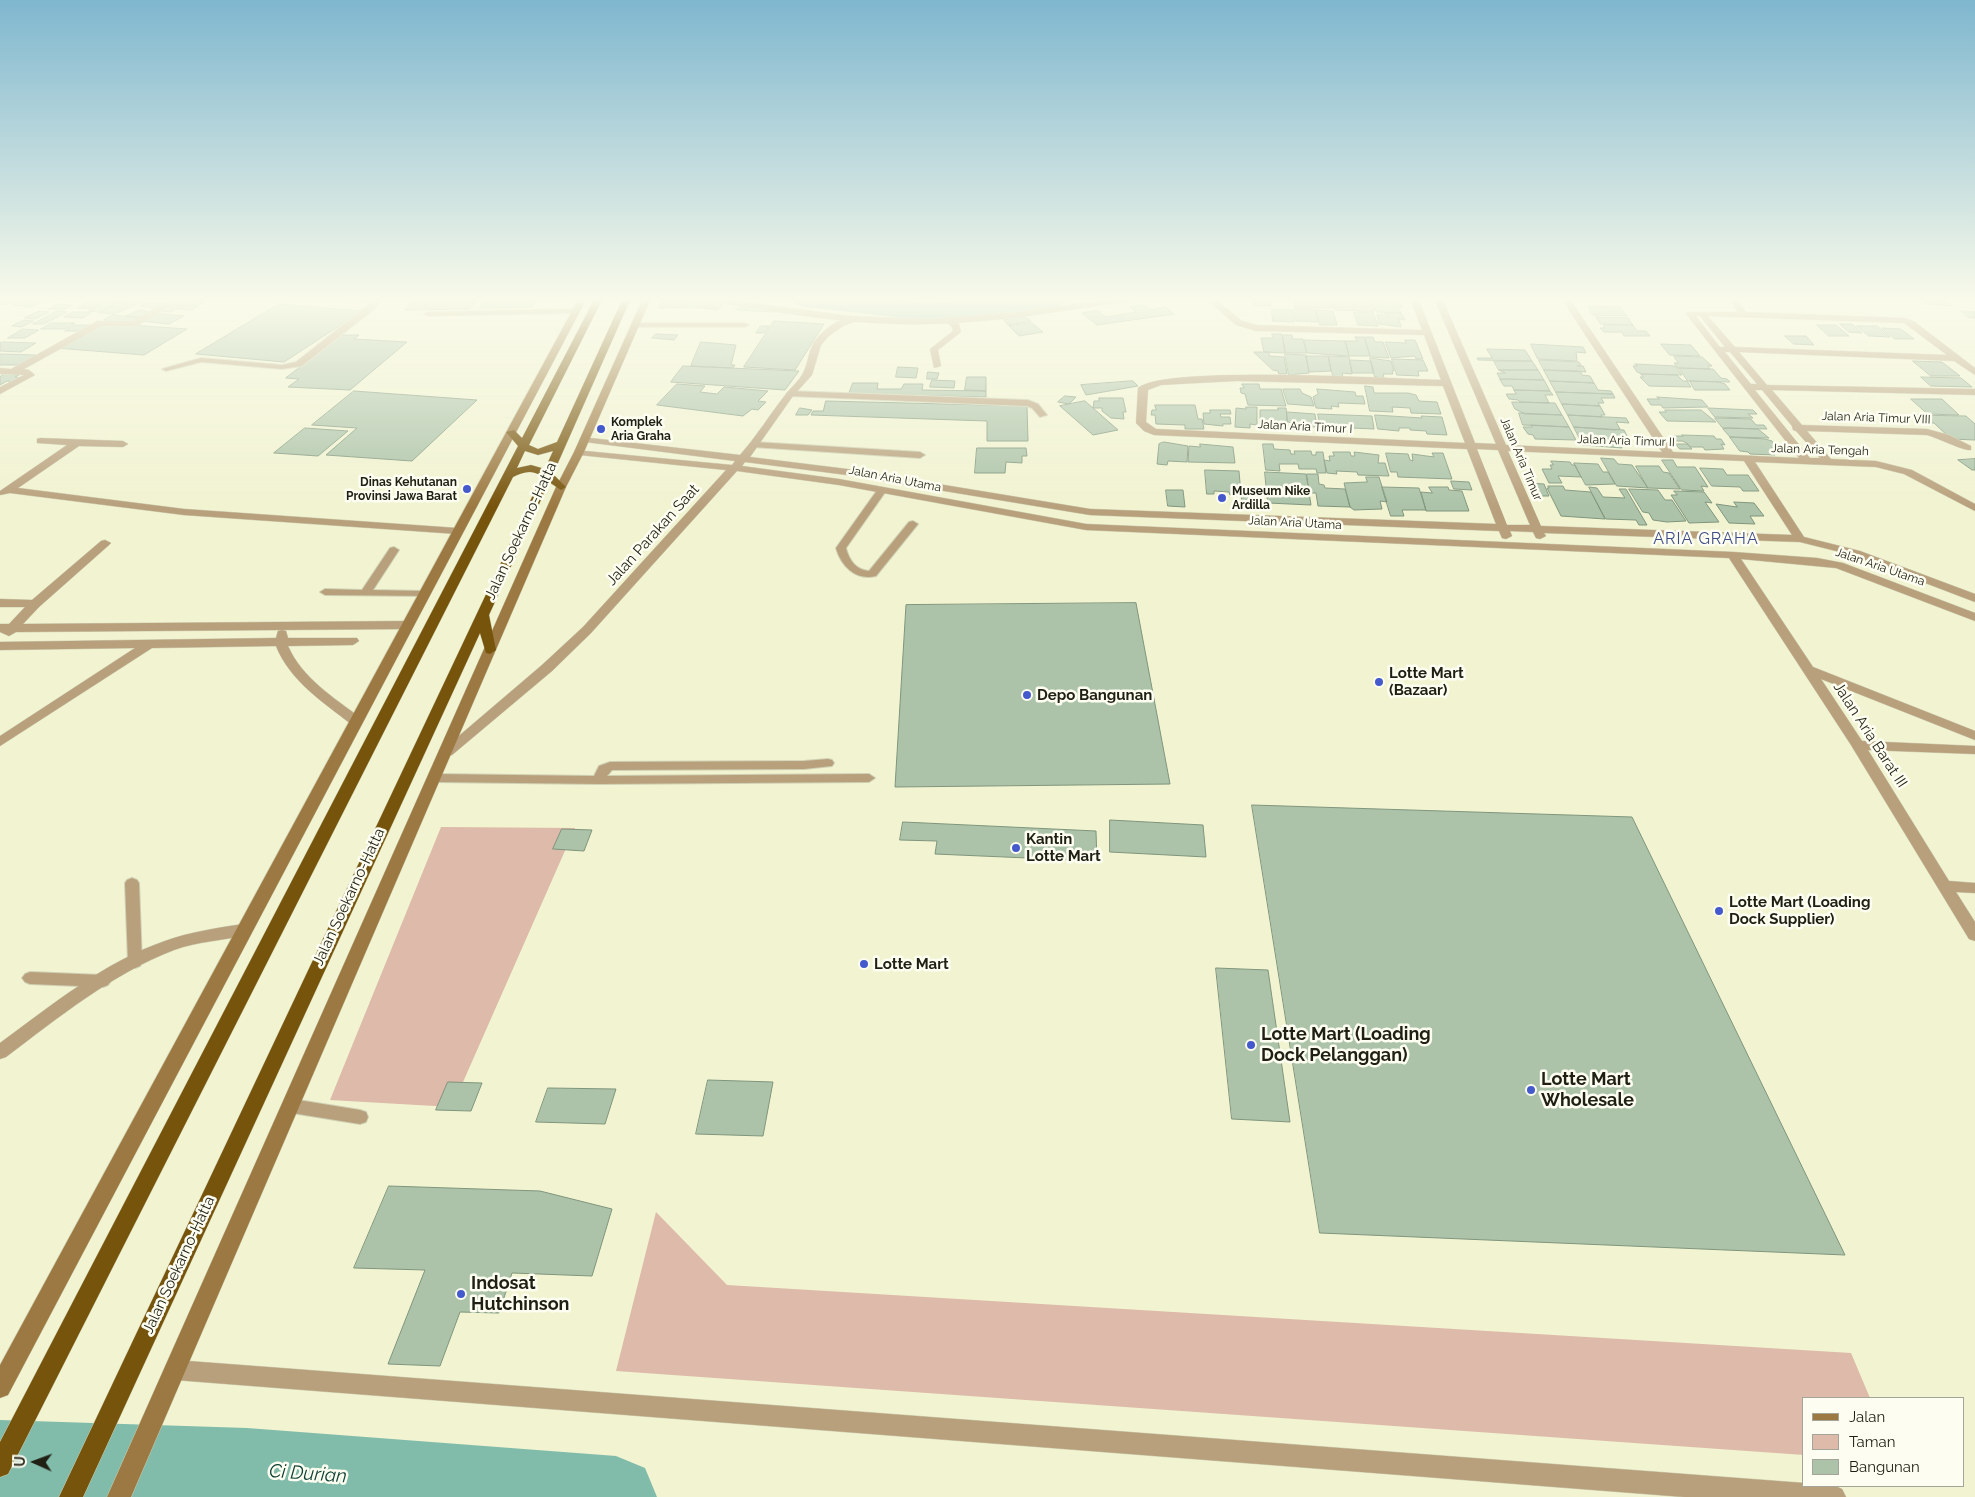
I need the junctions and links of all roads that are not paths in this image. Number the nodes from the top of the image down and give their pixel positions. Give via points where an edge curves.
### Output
1 (20, 368) edge
2 (545, 368) edge
3 (563, 368) edge
4 (595, 368) edge
5 (616, 368) edge
6 (809, 368) edge
7 (1449, 368) edge
8 (1456, 368) edge
9 (1612, 368) edge
10 (1731, 368) edge
11 (1749, 368) edge
12 (0, 371) edge
13 (14, 371) junction
14 (1446, 383) junction
15 (1748, 388) junction
16 (1766, 388) junction
17 (0, 391) edge
18 (1975, 392) edge
19 (790, 394) junction
20 (1043, 415) dead end
21 (1780, 428) junction
22 (1800, 428) junction
23 (511, 432) junction
24 (585, 439) junction
25 (40, 441) dead end
26 (77, 443) junction
27 (123, 444) dead end
28 (561, 444) junction
29 (754, 445) junction
30 (523, 446) junction
31 (1470, 448) junction
32 (1967, 448) dead end
33 (1503, 449) junction
34 (579, 452) junction
35 (1669, 454) junction
36 (920, 455) dead end
37 (1748, 459) junction
38 (1808, 462) junction
39 (1828, 462) junction
40 (738, 463) junction
41 (847, 472) junction
42 (548, 474) junction
43 (508, 475) junction
44 (839, 482) junction
45 (561, 487) junction
46 (881, 491) junction
47 (4, 492) edge
48 (1975, 508) edge
49 (1090, 512) junction
50 (913, 524) dead end
51 (1086, 527) junction
52 (1504, 528) junction
53 (1537, 530) junction
54 (458, 532) junction
55 (1800, 539) junction
56 (105, 543) dead end
57 (1510, 546) junction
58 (1545, 548) junction
59 (394, 550) dead end
60 (1733, 555) junction
61 (325, 592) dead end
62 (365, 593) junction
63 (424, 594) junction
64 (1975, 598) edge
65 (0, 603) edge
66 (35, 604) junction
67 (482, 612) junction
68 (1975, 617) edge
69 (408, 625) junction
70 (285, 626) junction
71 (6, 628) edge
72 (280, 641) junction
73 (353, 641) dead end
74 (149, 644) junction
75 (0, 646) edge
76 (490, 650) junction
77 (1808, 669) junction
78 (356, 721) junction
79 (1975, 736) edge
80 (0, 742) edge
81 (1858, 745) junction
82 (1975, 750) edge
83 (447, 752) junction
84 (828, 762) dead end
85 (436, 778) junction
86 (869, 778) dead end
87 (599, 780) junction
88 (132, 883) dead end
89 (1947, 886) junction
90 (1975, 888) edge
91 (243, 930) junction
92 (1975, 935) edge
93 (135, 962) junction
94 (30, 978) dead end
95 (103, 981) junction
96 (0, 1052) edge
97 (292, 1106) junction
98 (360, 1117) dead end
99 (175, 1370) junction
100 (0, 1387) edge
101 (0, 1466) edge
102 (71, 1497) edge
103 (119, 1497) edge
104 (1834, 1497) edge

1 - 13 street
2 - 23 main road
3 - 30 highway
4 - 28 highway, Jalan Soekarno-Hatta
5 - 24 main road, Jalan Soekarno-Hatta
6 - 19 street, Jalan Parakan Saat
7 - 14 street, Jalan Aria Timur
8 - 33 street, Jalan Aria Timur
9 - 35 street
10 - 15 street
11 - 16 street
12 - 13 street
13 - 17 street via 30,375
14 - 31 street, Jalan Aria Timur
14 - 31 street, Jalan Aria Timur I via 1270,378 1162,381 1143,388 1141,423 1154,432
15 - 16 street
15 - 21 street
16 - 18 street
16 - 22 street
19 - 20 lane via 1028,403
19 - 29 street, Jalan Parakan Saat
21 - 22 street, Jalan Aria Timur VIII
21 - 38 street
22 - 32 street, Jalan Aria Timur VIII via 1927,432
22 - 39 street
23 - 30 highway
23 - 54 main road
24 - 34 main road, Jalan Soekarno-Hatta
24 - 40 street, Jalan Aria Utama
25 - 26 street
26 - 27 street
26 - 47 street
28 - 30 highway via 538,452 528,451
28 - 42 highway, Jalan Soekarno-Hatta
29 - 36 lane
29 - 40 street, Jalan Parakan Saat
30 - 43 highway
31 - 33 street, Jalan Aria Timur I
31 - 52 street, Jalan Aria Timur
33 - 35 street, Jalan Aria Timur II
33 - 53 street, Jalan Aria Timur
34 - 40 street, Jalan Aria Utama
34 - 45 main road, Jalan Soekarno-Hatta
35 - 37 street, Jalan Aria Timur II
37 - 38 street, Jalan Aria Tengah
37 - 55 street, Jalan Aria Tengah
38 - 39 street, Jalan Aria Tengah
39 - 48 street, Jalan Aria Tengah via 1898,468
40 - 41 street, Jalan Aria Utama
40 - 44 street, Jalan Aria Utama
40 - 83 street, Jalan Parakan Saat via 587,630
41 - 44 street
41 - 49 street, Jalan Aria Utama
42 - 43 highway via 541,469 530,468
42 - 45 highway
42 - 67 highway, Jalan Soekarno-Hatta
43 - 101 highway
44 - 46 street, Jalan Aria Utama
45 - 76 main road, Jalan Soekarno-Hatta
46 - 50 lane via 841,548 849,565 858,572 872,574
46 - 51 street, Jalan Aria Utama
47 - 54 street via 184,512
49 - 51 street
49 - 52 street, Jalan Aria Utama
51 - 57 street, Jalan Aria Utama
52 - 53 street, Jalan Aria Utama
52 - 57 street, Jalan Aria Timur
53 - 55 street, Jalan Aria Utama
53 - 58 street, Jalan Aria Timur
54 - 63 main road
55 - 64 street, Jalan Aria Utama via 1856,553
56 - 66 street
57 - 58 street, Jalan Aria Utama
58 - 60 street, Jalan Aria Utama
59 - 62 lane
60 - 68 street, Jalan Aria Utama via 1839,565
60 - 77 street, Jalan Aria Barat III
61 - 62 lane
62 - 63 lane
63 - 69 main road
65 - 66 street
66 - 71 street
67 - 76 highway
67 - 102 highway, Jalan Soekarno-Hatta
69 - 70 street
69 - 78 main road
70 - 71 street
70 - 72 street
71 - 75 street
72 - 73 street
72 - 74 street
72 - 78 street via 289,663
74 - 75 street
74 - 80 street
76 - 83 main road, Jalan Soekarno-Hatta
77 - 79 street
77 - 81 street, Jalan Aria Barat III
78 - 91 main road
81 - 82 street
81 - 89 street, Jalan Aria Barat III
83 - 85 main road, Jalan Soekarno-Hatta
84 - 87 lane via 804,766 610,766 604,768
85 - 87 lane
85 - 97 main road, Jalan Soekarno-Hatta
86 - 87 lane
88 - 93 lane
89 - 90 street
89 - 92 street, Jalan Aria Barat III
91 - 93 street via 168,946
91 - 100 main road
93 - 95 street
94 - 95 lane
95 - 96 street via 68,1002
97 - 98 lane
97 - 99 main road, Jalan Soekarno-Hatta
99 - 103 main road, Jalan Soekarno-Hatta
99 - 104 street

